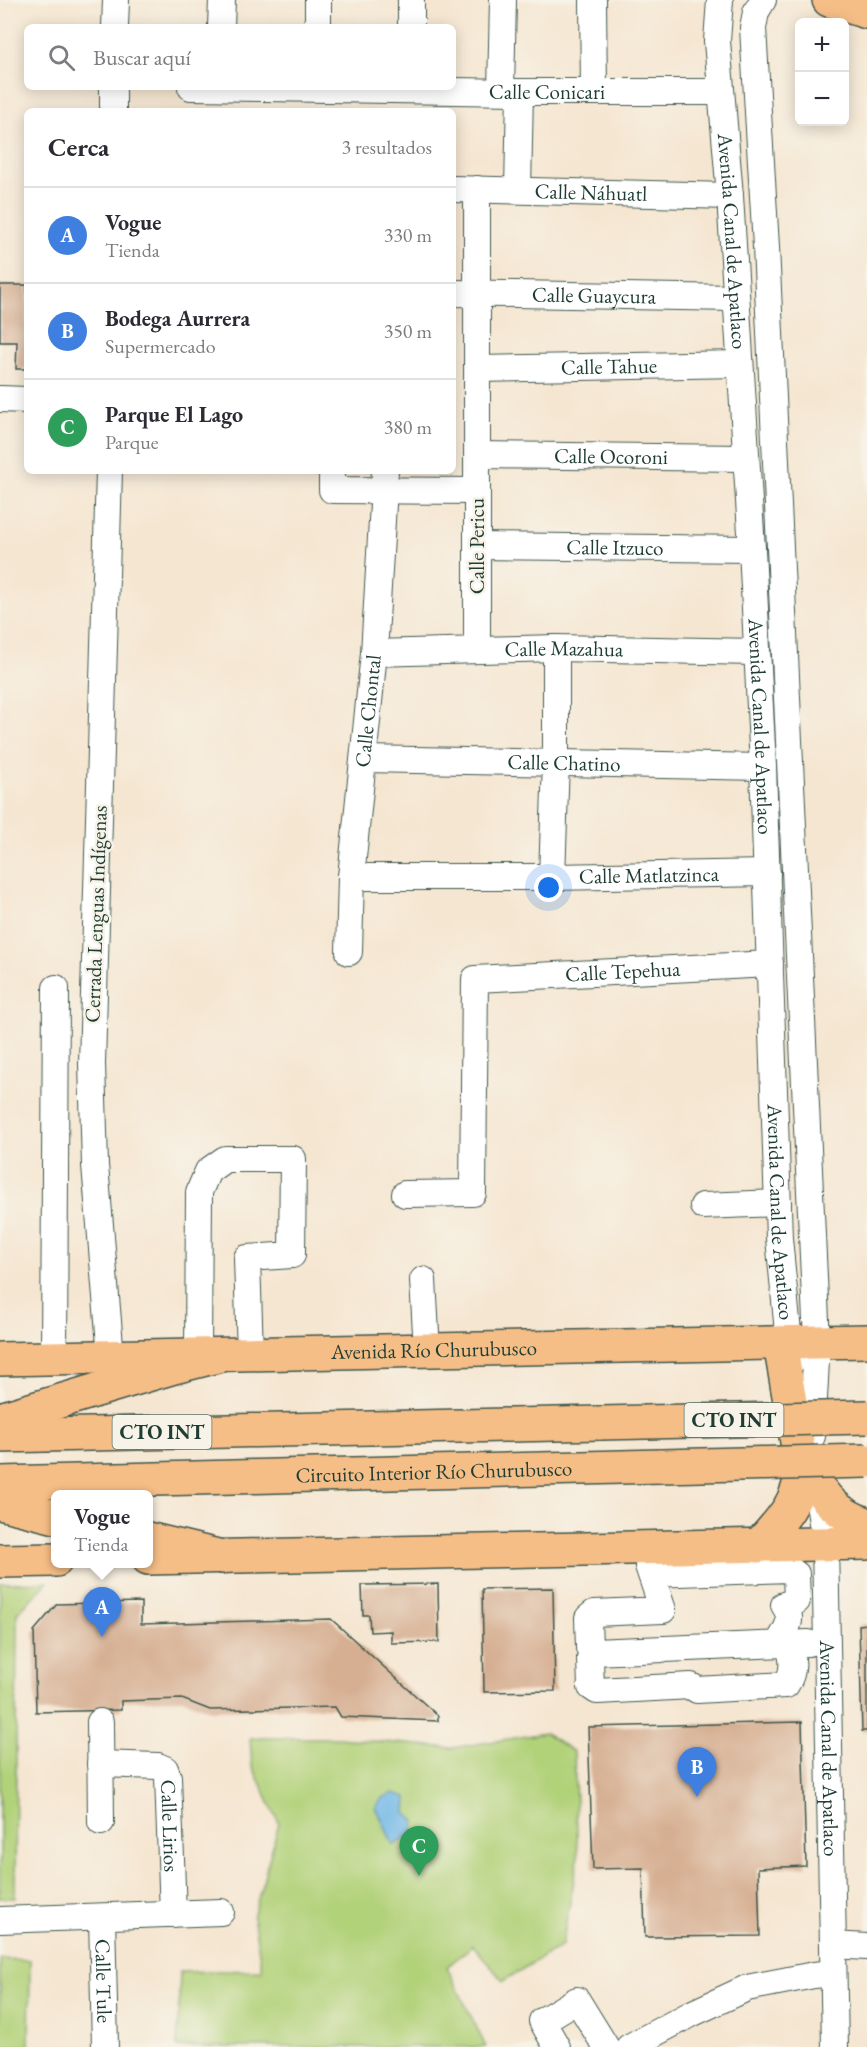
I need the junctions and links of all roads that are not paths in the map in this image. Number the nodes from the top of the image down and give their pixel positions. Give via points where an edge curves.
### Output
1 (116, 0) edge
2 (222, 0) edge
3 (318, 0) edge
4 (411, 0) edge
5 (503, 0) edge
6 (593, 0) edge
7 (720, 0) edge
8 (763, 0) edge
9 (829, 0) edge
10 (867, 12) edge
11 (115, 24) edge
12 (221, 24) edge
13 (318, 24) edge
14 (411, 24) edge
15 (113, 90) edge
16 (202, 90) edge
17 (289, 90) edge
18 (325, 90) edge
19 (408, 90) edge
20 (456, 90) edge
21 (511, 91) junction
22 (594, 92) junction
23 (720, 92) junction
24 (220, 95) edge
25 (372, 101) edge
26 (113, 108) edge
27 (465, 189) edge
28 (518, 190) junction
29 (730, 196) junction
30 (732, 246) junction
31 (766, 247) junction
32 (465, 293) edge
33 (735, 298) junction
34 (740, 364) junction
35 (477, 369) junction
36 (0, 399) edge
37 (24, 400) edge
38 (477, 455) junction
39 (745, 458) junction
40 (110, 474) edge
41 (332, 480) edge
42 (385, 481) edge
43 (477, 491) junction
44 (477, 546) junction
45 (752, 549) junction
46 (556, 648) junction
47 (477, 650) junction
48 (756, 652) junction
49 (374, 653) junction
50 (364, 759) junction
51 (556, 761) junction
52 (763, 767) junction
53 (767, 873) junction
54 (351, 877) junction
55 (552, 877) junction
56 (349, 952) dead end
57 (770, 964) junction
58 (56, 988) dead end
59 (405, 1194) dead end
60 (778, 1203) junction
61 (703, 1206) dead end
62 (423, 1280) dead end
63 (867, 1341) edge
64 (795, 1343) junction
65 (427, 1351) junction
66 (223, 1355) junction
67 (111, 1357) junction
68 (54, 1358) junction
69 (0, 1359) edge
70 (867, 1417) edge
71 (0, 1419) edge
72 (0, 1436) edge
73 (867, 1461) edge
74 (0, 1483) edge
75 (816, 1484) junction
76 (0, 1503) edge
77 (51, 1516) edge
78 (867, 1524) edge
79 (153, 1540) edge
80 (867, 1543) edge
81 (825, 1544) junction
82 (758, 1546) junction
83 (222, 1557) junction
84 (153, 1558) edge
85 (51, 1560) edge
86 (0, 1561) edge
87 (792, 1644) junction
88 (593, 1652) junction
89 (100, 1722) dead end
90 (100, 1764) junction
91 (101, 1822) dead end
92 (221, 1912) dead end
93 (173, 1914) junction
94 (102, 1917) junction
95 (0, 1920) edge
96 (833, 1945) junction
97 (867, 1947) edge
98 (833, 1973) junction
99 (105, 2047) edge
100 (557, 2047) edge
101 (606, 2047) edge
102 (629, 2047) edge
103 (835, 2047) edge

1 - 11 street
2 - 12 street
3 - 13 street
4 - 14 street
5 - 21 street
6 - 22 street
7 - 23 street, Avenida Canal de Apatlaco
8 - 31 street, Avenida Canal de Apatlaco via 753,28
9 - 10 main road
15 - 26 street
16 - 24 street, Calle Conicari
17 - 24 street, Calle Conicari
18 - 25 street, Calle Conicari
19 - 25 street, Calle Conicari
20 - 21 street, Calle Conicari
21 - 22 street, Calle Conicari
21 - 28 street
22 - 23 street, Calle Conicari
23 - 29 street, Avenida Canal de Apatlaco
27 - 28 street, Calle Náhuatl
27 - 32 street, Calle Pericu
28 - 29 street, Calle Náhuatl
29 - 30 street, Avenida Canal de Apatlaco
30 - 31 street
30 - 33 street, Avenida Canal de Apatlaco
31 - 64 street, Avenida Canal de Apatlaco
32 - 33 street, Calle Guaycura
32 - 35 street, Calle Pericu
33 - 34 street, Avenida Canal de Apatlaco
34 - 35 street, Calle Tahue
34 - 39 street, Avenida Canal de Apatlaco
35 - 38 street, Calle Pericu
36 - 37 street
38 - 39 street, Calle Ocoroni
38 - 43 street, Calle Pericu
39 - 45 street, Avenida Canal de Apatlaco
40 - 67 street, Cerrada Lenguas Indígenas via 92,1064 95,1165
41 - 42 street
42 - 43 street
42 - 49 street, Calle Chontal
43 - 44 street, Calle Pericu
44 - 45 street, Calle Itzuco
44 - 47 street, Calle Pericu
45 - 48 street, Avenida Canal de Apatlaco
46 - 47 street, Calle Mazahua
46 - 48 street, Calle Mazahua
46 - 51 street
47 - 49 street, Calle Mazahua
48 - 52 street, Avenida Canal de Apatlaco
49 - 50 street, Calle Chontal
50 - 51 street, Calle Chatino
50 - 54 street, Calle Chontal
51 - 52 street, Calle Chatino
51 - 55 street
52 - 53 street, Avenida Canal de Apatlaco
53 - 55 street, Calle Matlatzinca
53 - 57 street, Avenida Canal de Apatlaco
54 - 55 street, Calle Matlatzinca
54 - 56 street, Calle Chontal
57 - 59 street, Calle Tepehua via 475,979 473,1193
57 - 60 street, Avenida Canal de Apatlaco
58 - 68 street
60 - 61 street
60 - 64 street, Avenida Canal de Apatlaco via 779,1238
62 - 65 street
63 - 64 main road, Avenida Río Churubusco
64 - 65 main road, Avenida Río Churubusco
64 - 75 street, Avenida Canal de Apatlaco
64 - 82 main road via 801,1476 790,1509
65 - 66 main road, Avenida Río Churubusco
66 - 66 street via 199,1192 208,1171 225,1159 293,1159 292,1255 247,1257
66 - 67 main road, Avenida Río Churubusco
66 - 71 main road
67 - 68 main road, Avenida Río Churubusco
68 - 69 main road, Avenida Río Churubusco
70 - 72 main road, CTO INT, bridge
73 - 74 main road, Circuito Interior Río Churubusco / CTO INT, bridge
75 - 78 main road via 836,1509
75 - 81 street, Avenida Canal de Apatlaco
76 - 77 main road
79 - 83 main road
80 - 81 main road
81 - 82 main road
81 - 96 street, Avenida Canal de Apatlaco
82 - 83 main road
83 - 84 main road
85 - 86 main road
87 - 88 street
87 - 88 street via 793,1675 798,1684 697,1690 691,1686 597,1691 591,1687
87 - 88 street via 790,1613 784,1605 797,1600 796,1574 789,1569 649,1570 663,1610 594,1613 588,1618 589,1648
89 - 90 street
90 - 91 street
90 - 93 street, Calle Lirios via 165,1769
92 - 93 street
93 - 94 street
94 - 95 street
94 - 99 street, Calle Tule
96 - 97 street
96 - 98 street, Avenida Canal de Apatlaco
98 - 102 street via 747,1988
98 - 103 street, Avenida Canal de Apatlaco
100 - 101 street via 542,2021 577,2000

